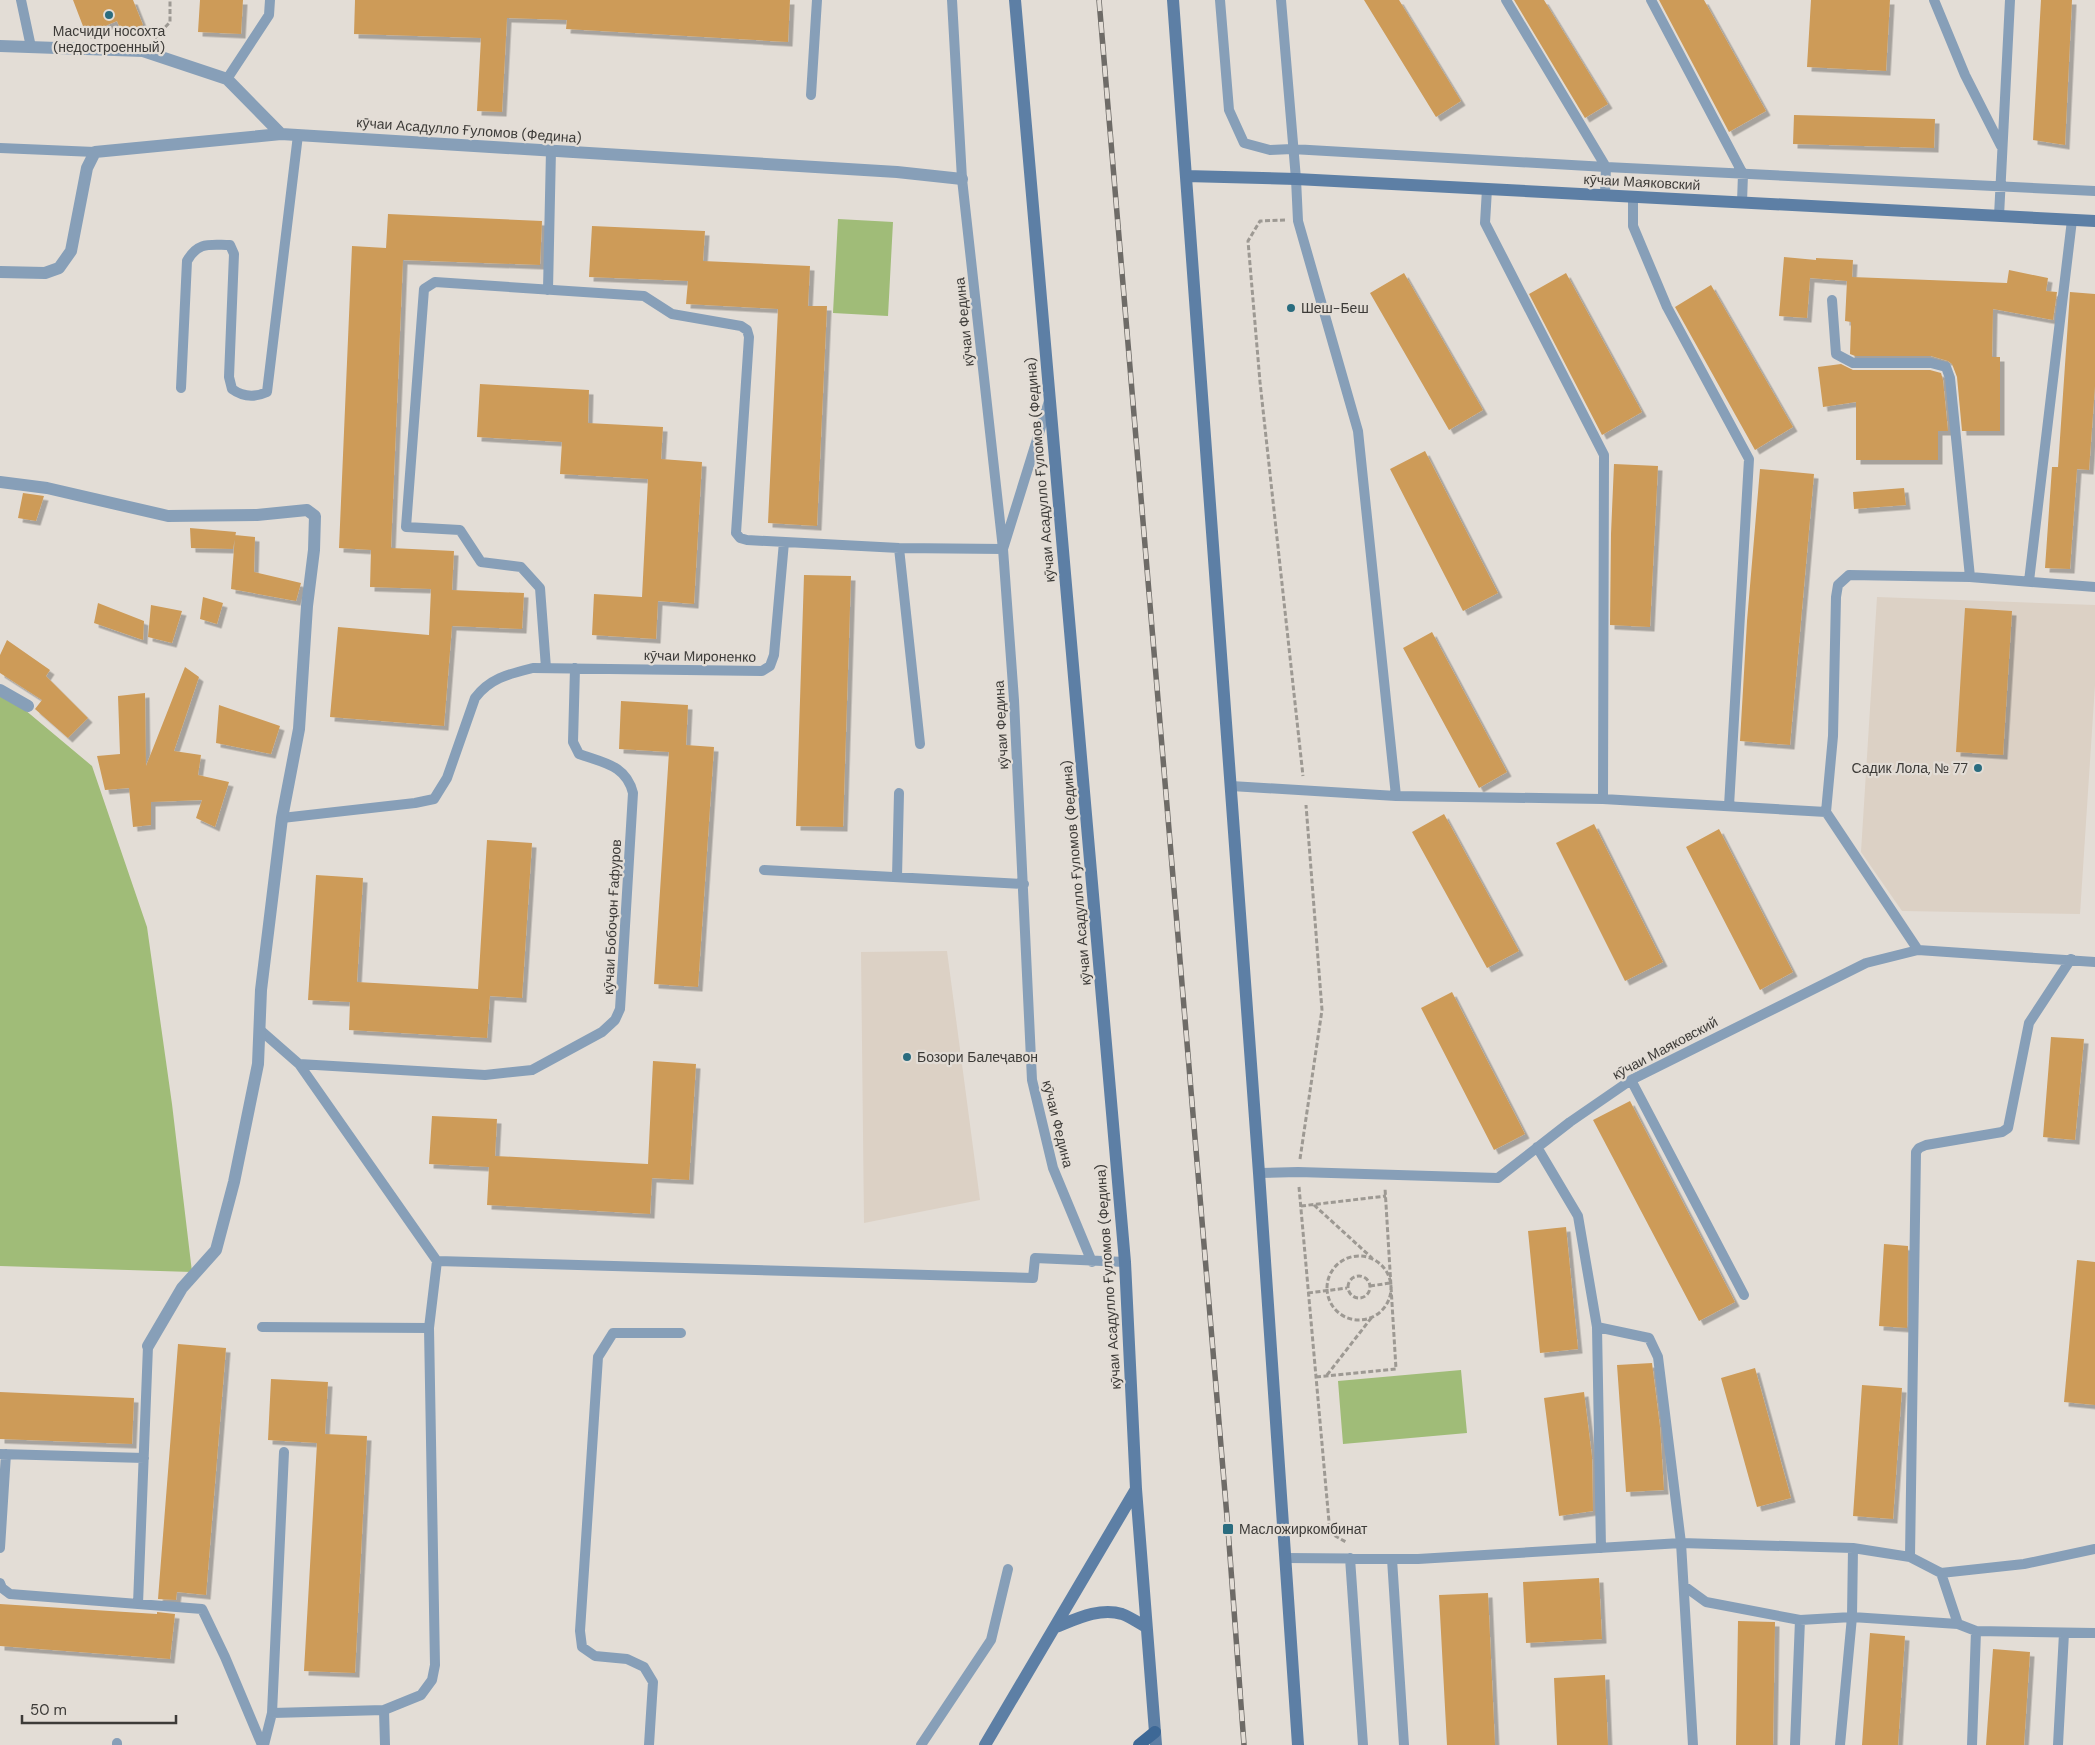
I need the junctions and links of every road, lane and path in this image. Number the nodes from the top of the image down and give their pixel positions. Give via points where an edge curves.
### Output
1 (21, 0) edge
2 (170, 0) edge
3 (270, 0) edge
4 (817, 0) edge
5 (952, 0) edge
6 (1015, 0) edge
7 (1173, 0) edge
8 (1220, 0) edge
9 (1281, 0) edge
10 (1506, 0) edge
11 (1651, 0) edge
12 (1934, 0) edge
13 (2010, 0) edge
14 (0, 46) edge
15 (31, 47) junction
16 (143, 52) junction
17 (227, 79) junction
18 (811, 94) dead end
19 (281, 134) junction
20 (298, 135) junction
21 (2001, 146) junction
22 (0, 148) edge
23 (1292, 149) junction
24 (551, 150) junction
25 (94, 152) junction
26 (1606, 167) junction
27 (1743, 174) junction
28 (1186, 176) junction
29 (962, 179) junction
30 (1296, 179) junction
31 (2001, 186) junction
32 (1487, 189) junction
33 (2095, 191) edge
34 (1605, 194) junction
35 (1633, 196) junction
36 (1742, 202) junction
37 (1999, 216) junction
38 (2072, 220) junction
39 (1298, 221) junction
40 (2095, 221) edge
41 (0, 272) edge
42 (548, 290) junction
43 (1832, 300) dead end
44 (181, 388) dead end
45 (1049, 399) junction
46 (0, 482) edge
47 (784, 542) junction
48 (899, 548) junction
49 (1003, 549) junction
50 (1970, 576) junction
51 (2029, 581) junction
52 (2095, 587) edge
53 (546, 668) junction
54 (575, 668) junction
55 (0, 690) edge
56 (28, 706) dead end
57 (920, 744) dead end
58 (1231, 786) junction
59 (1304, 791) junction
60 (899, 793) dead end
61 (1396, 796) junction
62 (1603, 800) junction
63 (1729, 806) junction
64 (1826, 812) junction
65 (282, 818) junction
66 (764, 870) dead end
67 (897, 878) junction
68 (1024, 884) junction
69 (1918, 950) junction
70 (2071, 959) junction
71 (2095, 962) edge
72 (259, 1029) junction
73 (299, 1064) junction
74 (1631, 1080) junction
75 (1537, 1147) junction
76 (1298, 1172) junction
77 (1259, 1173) junction
78 (1384, 1174) junction
79 (1386, 1196) junction
80 (1314, 1204) junction
81 (1301, 1206) junction
82 (1374, 1259) junction
83 (437, 1261) junction
84 (1092, 1262) junction
85 (1124, 1262) junction
86 (1390, 1283) junction
87 (1370, 1286) junction
88 (1348, 1288) junction
89 (1327, 1291) junction
90 (1308, 1293) junction
91 (1744, 1296) dead end
92 (1372, 1316) junction
93 (1597, 1327) junction
94 (262, 1328) dead end
95 (430, 1328) junction
96 (681, 1333) dead end
97 (148, 1346) joint
98 (1327, 1376) junction
99 (1316, 1377) junction
100 (284, 1452) dead end
101 (3, 1454) edge
102 (144, 1458) junction
103 (1136, 1489) junction
104 (1681, 1543) junction
105 (0, 1548) edge
106 (1601, 1548) junction
107 (1853, 1548) junction
108 (2095, 1549) edge
109 (1910, 1557) junction
110 (1286, 1558) junction
111 (1350, 1558) junction
112 (1375, 1558) junction
113 (1392, 1558) junction
114 (1008, 1569) dead end
115 (1941, 1573) junction
116 (0, 1583) edge
117 (1684, 1586) junction
118 (138, 1604) junction
119 (1852, 1617) junction
120 (1800, 1620) junction
121 (1958, 1624) junction
122 (1056, 1627) junction
123 (1146, 1628) junction
124 (1976, 1631) junction
125 (2064, 1633) junction
126 (2095, 1633) edge
127 (384, 1710) junction
128 (272, 1713) junction
129 (1155, 1732) junction
130 (263, 1745) edge
131 (385, 1745) edge
132 (649, 1745) edge
133 (921, 1745) edge
134 (985, 1745) edge
135 (1139, 1745) edge
136 (1156, 1745) edge
137 (1298, 1745) edge
138 (1363, 1745) edge
139 (1404, 1745) edge
140 (1694, 1745) edge
141 (1795, 1745) edge
142 (1840, 1745) edge
143 (1972, 1745) edge
144 (2058, 1745) edge

1 - 15 lane
2 - 16 path via 170,22
3 - 17 lane via 269,15
4 - 18 lane
5 - 29 lane, кӯчаи Федина
6 - 45 street, кӯчаи Асадулло Ғуломов (Федина)
7 - 28 street
8 - 23 lane via 1229,110 1244,143 1270,150
9 - 23 lane
10 - 26 lane
11 - 27 lane
12 - 21 lane via 1965,75
13 - 21 lane
14 - 15 street
15 - 16 street
16 - 17 street
17 - 19 street
19 - 20 street, кӯчаи Асадулло Ғуломов (Федина)
19 - 25 street, кӯчаи Асадулло Ғуломов (Федина)
20 - 24 street, кӯчаи Асадулло Ғуломов (Федина)
20 - 44 lane via 267,392 259,396 241,396 232,390 228,377 234,254 230,245 202,246 192,251 186,260
21 - 31 lane
22 - 25 lane
23 - 26 lane
23 - 30 lane
24 - 29 street, кӯчаи Асадулло Ғуломов (Федина)
24 - 42 lane
25 - 41 street via 87,168 70,251 59,268 45,273
26 - 27 lane
26 - 34 lane
27 - 31 lane
27 - 36 lane
28 - 30 street, кӯчаи Маяковский
28 - 58 street
29 - 49 lane, кӯчаи Федина
30 - 32 street, кӯчаи Маяковский
30 - 39 lane
31 - 33 lane
31 - 37 lane
32 - 34 street, кӯчаи Маяковский
32 - 62 lane via 1485,223 1604,456
34 - 35 street, кӯчаи Маяковский
35 - 36 street, кӯчаи Маяковский
35 - 63 lane via 1633,226 1667,307 1749,459
36 - 37 street, кӯчаи Маяковский
37 - 38 street, кӯчаи Маяковский
38 - 40 street, кӯчаи Маяковский
38 - 51 lane
39 - 59 path via 1260,221 1248,241
39 - 61 lane via 1358,431
42 - 47 lane via 644,296 672,314 741,326 747,330 736,532 747,540
42 - 53 lane via 435,282 424,289 406,527 460,530 481,562 521,567 540,588
43 - 50 lane via 1836,354 1843,359 1853,363 1946,367 1950,378
45 - 49 lane
45 - 85 street, кӯчаи Асадулло Ғуломов (Федина)
46 - 65 street via 47,488 168,516 312,512 314,550 299,729
47 - 48 lane
47 - 54 lane, кӯчаи Мироненко via 774,655 770,666 762,671
48 - 49 lane
48 - 57 lane
49 - 68 lane, кӯчаи Федина
50 - 51 lane
50 - 64 lane via 1849,575 1838,585 1833,736
51 - 52 lane
53 - 54 lane, кӯчаи Мироненко
53 - 65 lane, кӯчаи Мироненко via 497,677 483,687 475,698 447,778 434,799
54 - 73 lane, кӯчаи Бобоҷон Ғафуров via 572,742 579,754 618,768 630,780 633,793 620,1009 615,1020 602,1032 532,1070 485,1075
55 - 56 street
58 - 59 lane
58 - 77 street
59 - 61 lane
59 - 76 path via 1322,1010
60 - 67 lane
61 - 62 lane
62 - 63 lane
63 - 64 lane
64 - 69 lane
65 - 72 street
66 - 67 lane
67 - 68 lane
68 - 84 lane, кӯчаи Федина via 1032,1080 1053,1168
69 - 70 lane, кӯчаи Маяковский
69 - 74 lane, кӯчаи Маяковский via 1866,963
70 - 71 lane, кӯчаи Маяковский
70 - 109 lane via 2028,1023 2008,1128 2002,1132 1926,1145 1916,1152
72 - 73 lane
72 - 97 street via 258,1064 234,1182 216,1250 182,1288
73 - 83 lane
74 - 75 lane, кӯчаи Маяковский
74 - 91 lane
75 - 78 lane, кӯчаи Маяковский via 1498,1178
75 - 93 lane via 1578,1216
76 - 77 lane, кӯчаи Маяковский
76 - 78 lane, кӯчаи Маяковский
76 - 81 path
77 - 110 street
78 - 79 path
79 - 80 path
79 - 86 path
80 - 81 path
80 - 82 path
81 - 90 path
82 - 86 path via 1382,1265
82 - 89 path via 1354,1256 1336,1264
83 - 84 lane via 1033,1278 1035,1258
83 - 95 lane
84 - 85 lane
85 - 103 street, кӯчаи Асадулло Ғуломов (Федина)
86 - 87 path
86 - 92 path via 1387,1303
86 - 98 path via 1396,1369
87 - 88 path via 1364,1276 1358,1276 1348,1282
87 - 88 path via 1370,1292 1360,1299 1354,1298
88 - 89 path
89 - 90 path
89 - 92 path via 1330,1302 1343,1316 1353,1319
90 - 99 path
92 - 98 path
93 - 104 lane via 1649,1338 1658,1357
93 - 106 lane
94 - 95 lane
95 - 127 lane via 435,1665 432,1680 421,1695
96 - 132 lane via 613,1333 598,1357 580,1631 582,1647 595,1656 627,1659 644,1667 653,1682
97 - 102 lane
98 - 99 path
99 - 112 path via 1330,1533
100 - 128 lane
101 - 102 lane
101 - 105 lane
102 - 118 lane
103 - 122 street
103 - 123 street, кӯчаи Асадулло Ғуломов (Федина)
104 - 106 lane
104 - 107 lane
104 - 117 lane
106 - 113 lane
107 - 109 lane
107 - 119 lane
108 - 115 lane via 2024,1564
109 - 115 lane
110 - 111 lane
110 - 137 street
111 - 112 lane
111 - 138 lane
112 - 113 lane
113 - 139 lane
114 - 133 lane via 991,1640
115 - 121 lane
116 - 118 lane via 10,1594
117 - 120 lane via 1706,1602
117 - 140 lane
118 - 130 lane via 202,1609
119 - 120 lane
119 - 121 lane
119 - 142 lane
120 - 141 lane
121 - 124 lane
122 - 123 street via 1091,1614 1113,1612
122 - 134 street
123 - 129 street, кӯчаи Асадулло Ғуломов (Федина)
124 - 125 lane
124 - 143 lane
125 - 126 lane
125 - 144 lane
127 - 128 lane
127 - 131 lane
128 - 130 lane
129 - 135 main road
129 - 136 street, кӯчаи Асадулло Ғуломов (Федина)

